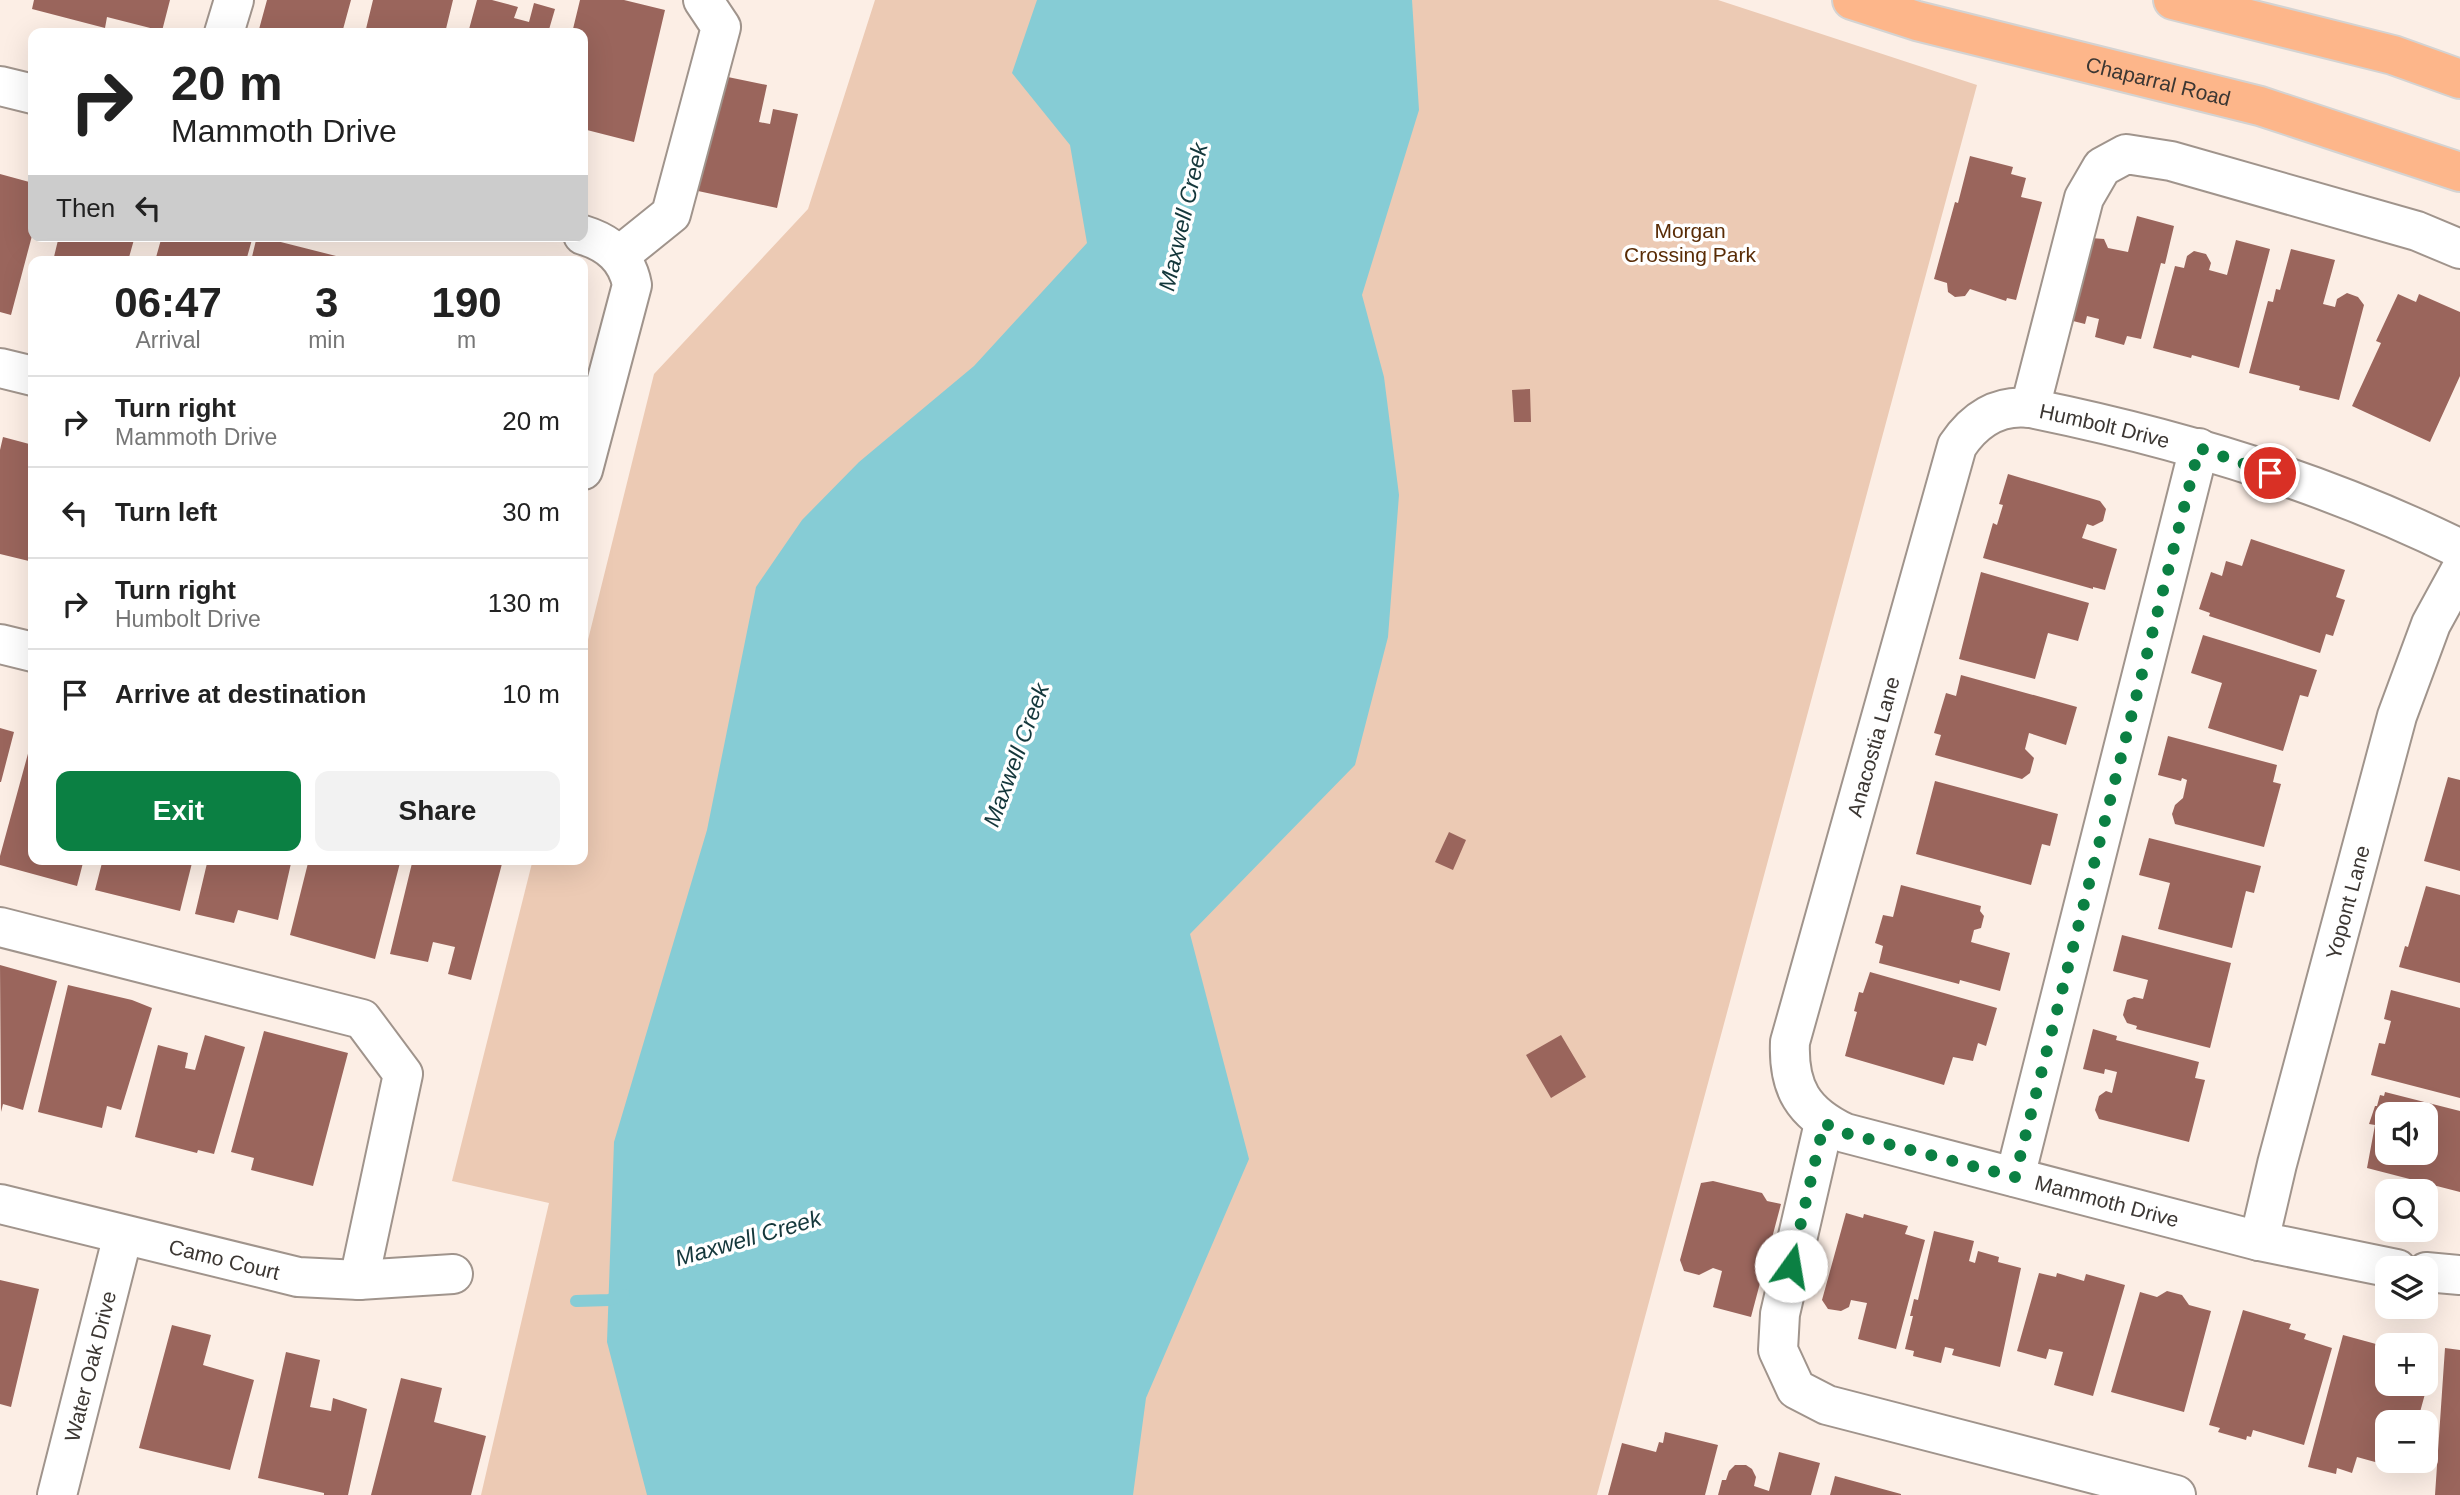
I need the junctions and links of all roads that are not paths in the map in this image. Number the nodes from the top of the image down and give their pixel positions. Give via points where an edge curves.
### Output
1 (234, 0) edge
2 (703, 0) edge
3 (1852, 0) edge
4 (2173, 0) edge
5 (226, 28) edge
6 (2460, 79) edge
7 (0, 86) edge
8 (28, 93) edge
9 (2460, 172) edge
10 (588, 237) edge
11 (2460, 249) edge
12 (620, 255) junction
13 (0, 368) edge
14 (28, 375) edge
15 (2031, 408) junction
16 (1985, 416) joint
17 (2199, 448) junction
18 (588, 451) edge
19 (2460, 549) edge
20 (2460, 570) edge
21 (0, 643) edge
22 (28, 651) edge
23 (0, 927) edge
24 (1795, 1087) joint
25 (1824, 1123) junction
26 (2015, 1177) junction
27 (0, 1204) edge
28 (123, 1236) junction
29 (2259, 1241) junction
30 (2375, 1265) edge
31 (2438, 1273) edge
32 (453, 1274) dead end
33 (2460, 1275) edge
34 (359, 1280) junction
35 (57, 1495) edge
36 (2176, 1495) edge

1 - 5 street
2 - 12 street via 721,27 671,214
3 - 9 main road, Chaparral Road via 1917,21 2260,106
4 - 6 main road via 2393,55
7 - 8 street
10 - 12 street
11 - 15 street via 2417,231 2171,161 2126,154 2102,167 2084,198
12 - 18 street via 632,285
13 - 14 street
15 - 16 street, Humbolt Drive via 2004,409
15 - 17 street, Humbolt Drive
16 - 24 street, Anacostia Lane via 1956,446 1790,1042 1789,1065
17 - 19 street, Humbolt Drive via 2411,524
17 - 26 street
20 - 29 street, Yopont Lane via 2431,624 2396,716
21 - 22 street
23 - 34 street via 362,1018 403,1074
24 - 25 street, Mammoth Drive
25 - 26 street, Mammoth Drive via 1845,1133
25 - 36 street via 1780,1314 1778,1350 1796,1389 1827,1405
26 - 29 street, Mammoth Drive
27 - 28 street, Camo Court
28 - 34 street, Camo Court via 298,1277
28 - 35 street, Water Oak Drive
29 - 30 street, Mammoth Drive
31 - 33 street
32 - 34 street, Camo Court

